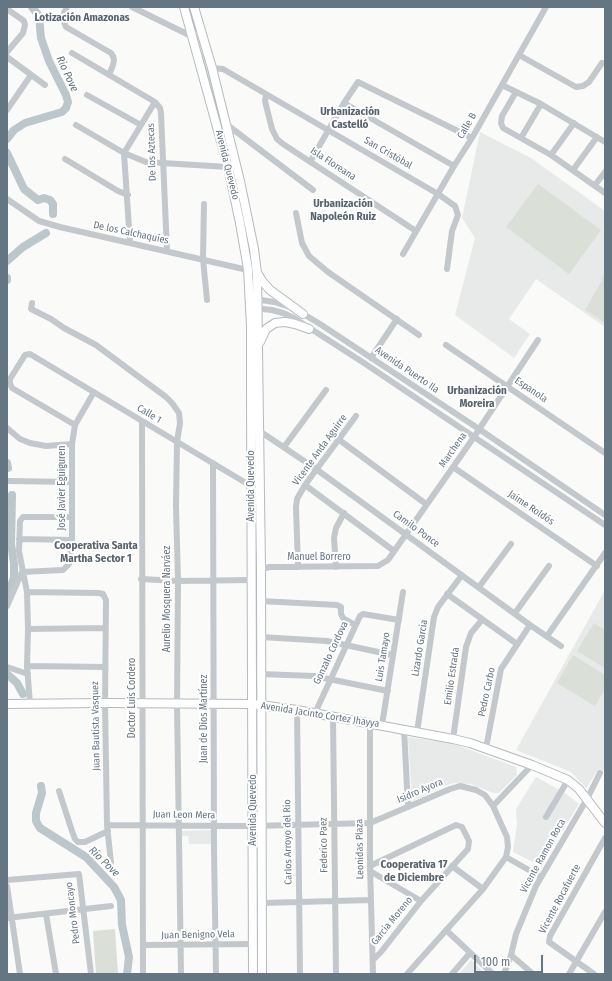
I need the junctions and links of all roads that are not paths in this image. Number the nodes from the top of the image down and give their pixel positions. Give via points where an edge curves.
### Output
1 (67, 7) edge
2 (132, 7) edge
3 (184, 7) edge
4 (194, 7) edge
5 (546, 7) edge
6 (7, 9) edge
7 (138, 9) edge
8 (201, 33) junction
9 (191, 36) junction
10 (7, 52) edge
11 (72, 53) dead end
12 (519, 55) junction
13 (7, 57) edge
14 (602, 63) dead end
15 (212, 68) junction
16 (31, 75) junction
17 (109, 75) junction
18 (502, 85) junction
19 (45, 86) dead end
20 (516, 92) junction
21 (87, 95) dead end
22 (266, 95) junction
23 (155, 102) junction
24 (344, 102) junction
25 (541, 104) junction
26 (7, 110) edge
27 (574, 123) junction
28 (226, 124) junction
29 (76, 125) dead end
30 (140, 125) junction
31 (328, 130) junction
32 (597, 137) junction
33 (472, 138) junction
34 (521, 138) junction
35 (605, 142) edge
36 (124, 153) junction
37 (551, 154) junction
38 (65, 159) dead end
39 (310, 162) junction
40 (163, 163) junction
41 (454, 166) junction
42 (228, 167) junction
43 (573, 170) junction
44 (605, 172) edge
45 (595, 185) junction
46 (313, 190) dead end
47 (605, 193) edge
48 (438, 194) junction
49 (128, 195) junction
50 (7, 199) edge
51 (204, 204) dead end
52 (296, 213) dead end
53 (416, 231) junction
54 (130, 243) junction
55 (167, 251) junction
56 (403, 254) dead end
57 (203, 259) junction
58 (248, 269) junction
59 (447, 269) dead end
60 (257, 273) junction
61 (254, 298) junction
62 (207, 300) dead end
63 (32, 303) dead end
64 (254, 308) junction
65 (303, 314) junction
66 (397, 319) junction
67 (309, 329) junction
68 (419, 335) dead end
69 (538, 340) dead end
70 (446, 345) dead end
71 (259, 348) junction
72 (371, 358) junction
73 (507, 386) junction
74 (326, 390) dead end
75 (94, 392) junction
76 (356, 416) dead end
77 (142, 422) junction
78 (75, 425) junction
79 (7, 428) edge
80 (258, 430) junction
81 (479, 430) junction
82 (474, 437) junction
83 (338, 439) junction
84 (177, 442) junction
85 (72, 444) junction
86 (284, 447) junction
87 (605, 453) edge
88 (213, 463) junction
89 (453, 467) junction
90 (316, 469) junction
91 (7, 481) edge
92 (72, 482) junction
93 (304, 485) junction
94 (256, 486) junction
95 (426, 504) junction
96 (344, 513) junction
97 (605, 515) edge
98 (72, 517) junction
99 (605, 525) edge
100 (407, 534) junction
101 (19, 539) junction
102 (72, 540) junction
103 (511, 544) dead end
104 (394, 551) junction
105 (605, 554) edge
106 (378, 566) joint
107 (548, 566) dead end
108 (597, 566) junction
109 (298, 567) junction
110 (336, 567) junction
111 (261, 569) junction
112 (22, 572) junction
113 (462, 575) junction
114 (141, 580) junction
115 (213, 580) junction
116 (251, 580) junction
117 (178, 581) junction
118 (479, 588) junction
119 (27, 592) junction
120 (403, 592) dead end
121 (447, 594) junction
122 (260, 601) junction
123 (7, 606) edge
124 (514, 613) junction
125 (399, 620) junction
126 (482, 620) junction
127 (355, 625) junction
128 (530, 625) junction
129 (105, 628) junction
130 (28, 629) junction
131 (547, 636) junction
132 (261, 637) junction
133 (517, 644) junction
134 (345, 645) junction
135 (561, 646) dead end
136 (392, 655) junction
137 (27, 666) junction
138 (7, 667) edge
139 (105, 667) junction
140 (28, 674) junction
141 (260, 674) junction
142 (330, 680) junction
143 (388, 691) junction
144 (105, 703) junction
145 (214, 703) junction
146 (7, 704) edge
147 (29, 704) junction
148 (142, 704) junction
149 (177, 704) junction
150 (257, 705) junction
151 (297, 710) junction
152 (315, 713) junction
153 (332, 716) junction
154 (370, 723) junction
155 (382, 725) junction
156 (404, 729) junction
157 (417, 732) junction
158 (453, 739) junction
159 (486, 748) junction
160 (532, 765) junction
161 (600, 773) dead end
162 (568, 780) junction
163 (59, 791) dead end
164 (587, 799) junction
165 (493, 806) junction
166 (408, 807) junction
167 (546, 817) dead end
168 (370, 823) junction
169 (605, 823) edge
170 (143, 825) junction
171 (298, 825) junction
172 (334, 825) junction
173 (179, 826) junction
174 (214, 826) junction
175 (258, 826) junction
176 (107, 828) junction
177 (605, 838) edge
178 (506, 857) junction
179 (111, 863) dead end
180 (452, 866) junction
181 (370, 868) junction
182 (541, 877) junction
183 (7, 880) edge
184 (7, 886) edge
185 (483, 889) junction
186 (371, 900) junction
187 (335, 901) junction
188 (421, 901) junction
189 (300, 902) junction
190 (262, 903) junction
191 (111, 906) dead end
192 (82, 910) junction
193 (605, 912) edge
194 (46, 914) junction
195 (9, 917) edge
196 (446, 930) junction
197 (216, 944) junction
198 (253, 944) junction
199 (143, 945) junction
200 (180, 946) junction
201 (470, 953) junction
202 (511, 955) junction
203 (373, 960) junction
204 (576, 961) junction
205 (20, 974) edge
206 (56, 974) edge
207 (91, 974) edge
208 (143, 974) edge
209 (181, 974) edge
210 (216, 974) edge
211 (253, 974) edge
212 (262, 974) edge
213 (300, 974) edge
214 (336, 974) edge
215 (373, 974) edge
216 (407, 974) edge
217 (452, 974) edge
218 (493, 974) edge
219 (504, 974) edge
220 (533, 974) edge
221 (569, 974) edge
222 (594, 974) edge

1 - 17 street via 63,15 66,27 113,56
2 - 7 street
3 - 9 main road, Avenida Quevedo
4 - 8 main road, Avenida Quevedo
5 - 12 street, Calle B
6 - 10 street via 24,21 25,25 23,33
7 - 9 street
8 - 9 street
8 - 15 main road, Avenida Quevedo
9 - 42 main road, Avenida Quevedo
11 - 17 street
12 - 14 street via 576,87 589,82
12 - 18 street, Calle B
13 - 16 street
15 - 22 street, San Cristóbal via 223,69
15 - 28 main road, Avenida Quevedo
16 - 19 street
16 - 26 street
17 - 23 street
18 - 20 street
18 - 33 street, Calle B
20 - 25 street
20 - 34 street via 500,123 503,128
21 - 30 street
22 - 31 street, San Cristóbal
22 - 39 street, Isla Floreana via 265,101 272,129 277,138
23 - 30 street
23 - 40 street, De los Aztecas via 161,113
24 - 31 street
24 - 33 street via 356,83 360,82
24 - 41 street
25 - 27 street
25 - 34 street
27 - 32 street
27 - 37 street
28 - 46 street
28 - 60 main road, Avenida Quevedo via 240,181
29 - 36 street
30 - 36 street
31 - 39 street
31 - 48 street, San Cristóbal
32 - 35 street
32 - 43 street
33 - 41 street, Calle B
34 - 37 street
36 - 40 street via 146,162
36 - 49 street
37 - 43 street
38 - 49 street
39 - 53 street, Isla Floreana
40 - 42 street
40 - 55 street, De los Aztecas
41 - 48 street, Calle B
42 - 58 main road, Avenida Quevedo
43 - 45 street
44 - 45 street
45 - 47 street
48 - 53 street, Calle B
48 - 59 street, San Cristóbal via 455,206 458,215 452,231
49 - 54 street
50 - 54 street, De los Calchaquíes via 39,221
51 - 57 street
52 - 66 street via 302,244 309,256
53 - 56 street, Calle B
54 - 55 street, De los Calchaquíes
55 - 57 street, De los Calchaquíes
57 - 58 street, De los Calchaquíes
57 - 62 street
58 - 60 street, De los Calchaquíes
58 - 61 main road, Avenida Quevedo
60 - 61 main road, Avenida Quevedo
60 - 65 main road via 270,290
61 - 64 main road, Avenida Quevedo
61 - 65 street, Avenida Puerto Ila via 285,305
63 - 84 street, Aurelio Mosquera Narváez via 30,308 33,311 96,345 172,403 179,418
64 - 67 street, Avenida Puerto Ila via 283,313
64 - 71 main road, Avenida Quevedo
64 - 94 main road, Avenida Quevedo
65 - 72 street, Avenida Puerto Ila
66 - 68 street
66 - 72 street
67 - 71 main road via 285,322 275,323 264,332
67 - 82 street, Avenida Puerto Ila
69 - 73 street, Marchena
70 - 73 street, Espanola
71 - 80 main road, Avenida Quevedo
72 - 81 street, Avenida Puerto Ila
73 - 81 street, Marchena
73 - 87 street, Espanola
74 - 86 street
75 - 77 street, Calle 1
75 - 78 street, José Javier Eguiguren
75 - 78 street, Calle 1 via 30,354 23,357 10,379 12,388
76 - 83 street, Vicente Anda Aguirre
77 - 84 street, Calle 1
77 - 114 street, Doctor Luis Cordero
78 - 85 street, José Javier Eguiguren
79 - 85 street via 20,439 30,443 46,446
80 - 86 street, Camilo Ponce
80 - 94 main road, Avenida Quevedo
81 - 82 street, Marchena
81 - 97 street, Avenida Puerto Ila
82 - 89 street, Marchena
82 - 99 street, Avenida Puerto Ila
83 - 90 street, Vicente Anda Aguirre
83 - 95 street
84 - 88 street, Calle 1
84 - 117 street, Aurelio Mosquera Narváez
85 - 92 street, José Javier Eguiguren
86 - 90 street, Camilo Ponce
88 - 94 street, Calle 1
88 - 115 street, Juan de Dios Martínez
89 - 95 street, Marchena
89 - 108 street, Jaime Roldós
90 - 93 street, Vicente Anda Aguirre
90 - 100 street, Camilo Ponce
91 - 92 street
92 - 98 street, José Javier Eguiguren
93 - 96 street
93 - 109 street, Vicente Anda Aguirre via 296,507
94 - 111 main road, Avenida Quevedo
94 - 116 main road, Avenida Quevedo
95 - 100 street, Marchena
96 - 104 street
96 - 110 street via 334,538
98 - 101 street via 23,517 20,521
98 - 102 street, José Javier Eguiguren
100 - 104 street, Marchena
100 - 113 street, Camilo Ponce
101 - 102 street
101 - 112 street
102 - 112 street, José Javier Eguiguren via 68,564 63,570
103 - 118 street
104 - 106 street, Marchena via 388,560
105 - 108 street
106 - 110 street, Manuel Borrero
107 - 124 street
108 - 131 street
109 - 110 street, Manuel Borrero
109 - 111 street, Manuel Borrero
111 - 122 main road, Avenida Quevedo
112 - 119 street
112 - 123 street
113 - 118 street, Camilo Ponce
113 - 121 street, Lizardo Garcia
114 - 117 street
114 - 148 street, Doctor Luis Cordero
115 - 116 street
115 - 117 street
115 - 145 street, Juan de Dios Martínez
116 - 150 main road, Avenida Quevedo
117 - 149 street, Aurelio Mosquera Narváez
118 - 124 street, Camilo Ponce
119 - 129 street, Juan Bautista Vasquez via 102,594 106,600
119 - 130 street
120 - 125 street, Luis Tamayo
121 - 126 street
121 - 157 street, Lizardo Garcia via 434,617
122 - 127 street via 338,605 341,607 342,616
122 - 132 main road, Avenida Quevedo
124 - 128 street, Camilo Ponce
125 - 127 street, Gonzalo Cordova via 363,614
125 - 136 street, Luis Tamayo
126 - 133 street
126 - 158 street, Emilio Estrada via 471,633 466,647
127 - 134 street, Gonzalo Cordova
128 - 131 street, Camilo Ponce
128 - 133 street, Pedro Carbo
129 - 130 street
129 - 139 street, Juan Bautista Vasquez
130 - 137 street
131 - 135 street, Camilo Ponce
132 - 134 street via 327,641
132 - 141 main road, Avenida Quevedo
133 - 159 street, Pedro Carbo via 501,669
134 - 136 street
134 - 142 street, Gonzalo Cordova
136 - 143 street, Luis Tamayo
137 - 139 street
137 - 140 street
138 - 140 street
139 - 144 street, Juan Bautista Vasquez
140 - 147 street
141 - 142 street via 314,676
141 - 150 main road, Avenida Quevedo
142 - 143 street
142 - 152 street, Gonzalo Cordova
143 - 155 street, Luis Tamayo
144 - 147 main road, Avenida Jacinto Cortez Jhayya
144 - 148 main road, Avenida Jacinto Cortez Jhayya
144 - 176 street, Juan Bautista Vasquez
145 - 149 main road, Avenida Jacinto Cortez Jhayya
145 - 150 main road, Avenida Jacinto Cortez Jhayya
145 - 174 street, Juan de Dios Martínez
146 - 147 main road, Avenida Jacinto Cortez Jhayya
148 - 149 main road, Avenida Jacinto Cortez Jhayya
148 - 170 street, Doctor Luis Cordero
149 - 173 street, Aurelio Mosquera Narváez
150 - 151 main road, Avenida Jacinto Cortez Jhayya
150 - 175 main road, Avenida Quevedo
151 - 152 main road, Avenida Jacinto Cortez Jhayya
151 - 171 street, Carlos Arroyo del Rio
152 - 153 main road, Avenida Jacinto Cortez Jhayya
153 - 154 main road, Avenida Jacinto Cortez Jhayya
153 - 172 street, Federico Paez
154 - 155 main road, Avenida Jacinto Cortez Jhayya
154 - 168 street, Leonidas Plaza
155 - 156 main road, Avenida Jacinto Cortez Jhayya
156 - 157 main road, Avenida Jacinto Cortez Jhayya
156 - 166 street
157 - 158 main road, Avenida Jacinto Cortez Jhayya
158 - 159 main road, Avenida Jacinto Cortez Jhayya
159 - 160 main road, Avenida Jacinto Cortez Jhayya
160 - 162 main road, Avenida Jacinto Cortez Jhayya
160 - 165 street
161 - 164 street, Vicente Ramon Roca
162 - 164 main road, Avenida Jacinto Cortez Jhayya
162 - 167 street
163 - 176 street via 78,842 85,842
164 - 169 main road, Avenida Jacinto Cortez Jhayya
164 - 182 street, Vicente Ramon Roca
165 - 166 street, Isidro Ayora via 485,795 460,786
165 - 178 street, Isidro Ayora via 507,837
166 - 168 street, Isidro Ayora
168 - 172 street, Isidro Ayora
168 - 181 street, Leonidas Plaza
170 - 173 street, Juan Leon Mera
170 - 176 street, Juan Leon Mera
170 - 199 street, Doctor Luis Cordero
171 - 172 street, Isidro Ayora
171 - 175 street, Isidro Ayora
171 - 189 street, Carlos Arroyo del Rio
172 - 187 street, Federico Paez
173 - 174 street, Juan Leon Mera
173 - 200 street, Aurelio Mosquera Narváez
174 - 175 street, Juan Leon Mera
174 - 197 street, Juan de Dios Martínez
175 - 190 main road, Avenida Quevedo
175 - 198 main road, Avenida Quevedo
176 - 179 street, Juan Bautista Vasquez
177 - 204 street, Vicente Rocafuerte via 550,936 549,942
178 - 182 street
178 - 185 street
180 - 181 street, Garcia Moreno via 468,849 469,844 459,825 452,826
180 - 185 street
180 - 188 street, Garcia Moreno
181 - 186 street, Leonidas Plaza
181 - 188 street
182 - 202 street, Vicente Ramon Roca via 516,934
183 - 192 street, Pedro Moncayo via 79,874
184 - 195 street
185 - 196 street
186 - 187 street
186 - 203 street, Leonidas Plaza
187 - 189 street
187 - 214 street, Federico Paez
188 - 203 street, Garcia Moreno
189 - 190 street
189 - 213 street, Carlos Arroyo del Rio
190 - 212 main road, Avenida Quevedo
191 - 192 street
192 - 194 street
192 - 207 street, Pedro Moncayo
193 - 204 street
194 - 195 street
194 - 206 street
195 - 205 street
196 - 201 street
196 - 216 street
197 - 198 street, Juan Benigno Vela
197 - 200 street, Juan Benigno Vela
197 - 210 street, Juan de Dios Martínez
198 - 211 main road, Avenida Quevedo
199 - 200 street, Juan Benigno Vela
199 - 208 street, Doctor Luis Cordero
200 - 209 street, Aurelio Mosquera Narváez
201 - 217 street
201 - 218 street
202 - 219 street, Vicente Ramon Roca
202 - 220 street
203 - 215 street, Leonidas Plaza
204 - 221 street
204 - 222 street, Vicente Rocafuerte

